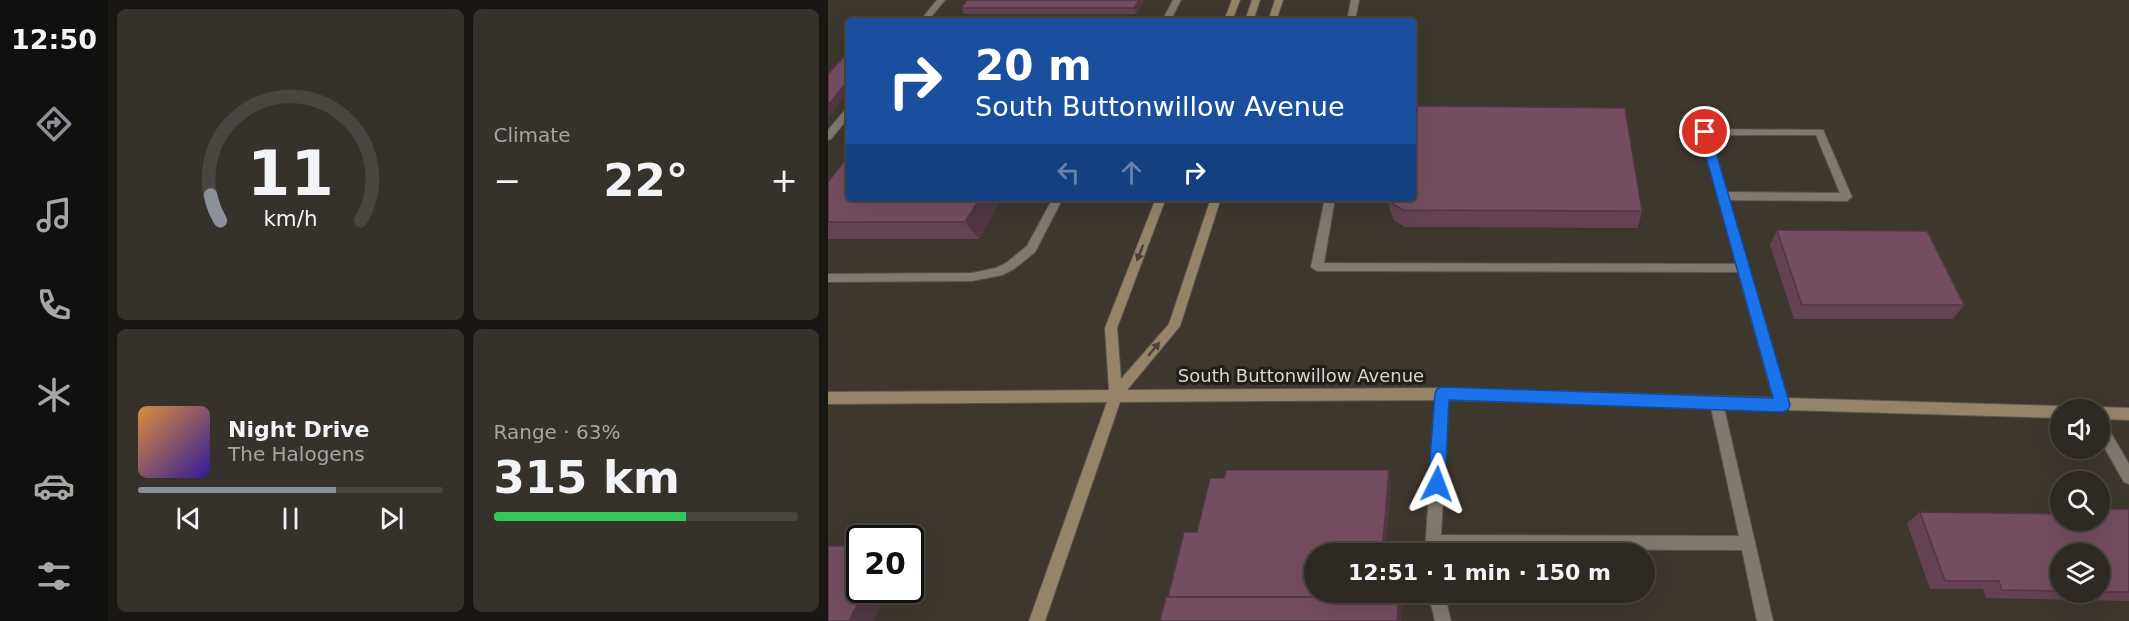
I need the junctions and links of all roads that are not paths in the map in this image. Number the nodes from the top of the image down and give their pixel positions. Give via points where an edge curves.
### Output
1 (941, 0) edge
2 (1177, 0) edge
3 (1236, 0) edge
4 (1256, 0) edge
5 (1279, 0) edge
6 (1355, 0) edge
7 (926, 18) edge
8 (1168, 18) edge
9 (1229, 18) edge
10 (1250, 18) edge
11 (1273, 18) edge
12 (1352, 18) edge
13 (846, 115) edge
14 (828, 137) edge
15 (1722, 196) junction
16 (1056, 201) edge
17 (1160, 201) edge
18 (1215, 201) edge
19 (1329, 201) edge
20 (1742, 268) junction
21 (828, 278) edge
22 (1116, 394) junction
23 (1442, 394) junction
24 (828, 398) edge
25 (1717, 403) junction
26 (1782, 405) junction
27 (2050, 412) edge
28 (2110, 413) edge
29 (2129, 414) edge
30 (2110, 444) edge
31 (2129, 477) edge
32 (1432, 543) edge
33 (1748, 543) junction
34 (1655, 544) edge
35 (1439, 603) edge
36 (1037, 621) edge
37 (1443, 621) edge
38 (1765, 621) edge

1 - 7 lane
2 - 8 lane
3 - 9 street
4 - 10 street
5 - 11 street
6 - 12 lane
13 - 14 lane
15 - 15 lane via 1705,132 1820,132 1847,197
15 - 20 lane
16 - 21 lane via 1031,249 998,272 972,277
17 -> 22 street via 1111,328
22 -> 18 street via 1174,326
19 - 20 lane via 1317,267
20 - 26 lane
22 - 23 street, South Buttonwillow Avenue
22 - 24 street, South Buttonwillow Avenue
22 - 36 street
23 - 25 street, South Buttonwillow Avenue
23 - 32 lane
25 - 26 street, South Buttonwillow Avenue
25 - 33 lane
26 - 27 street, South Buttonwillow Avenue
28 - 29 street
30 - 31 lane
33 - 34 lane
33 - 38 lane
35 - 37 lane

